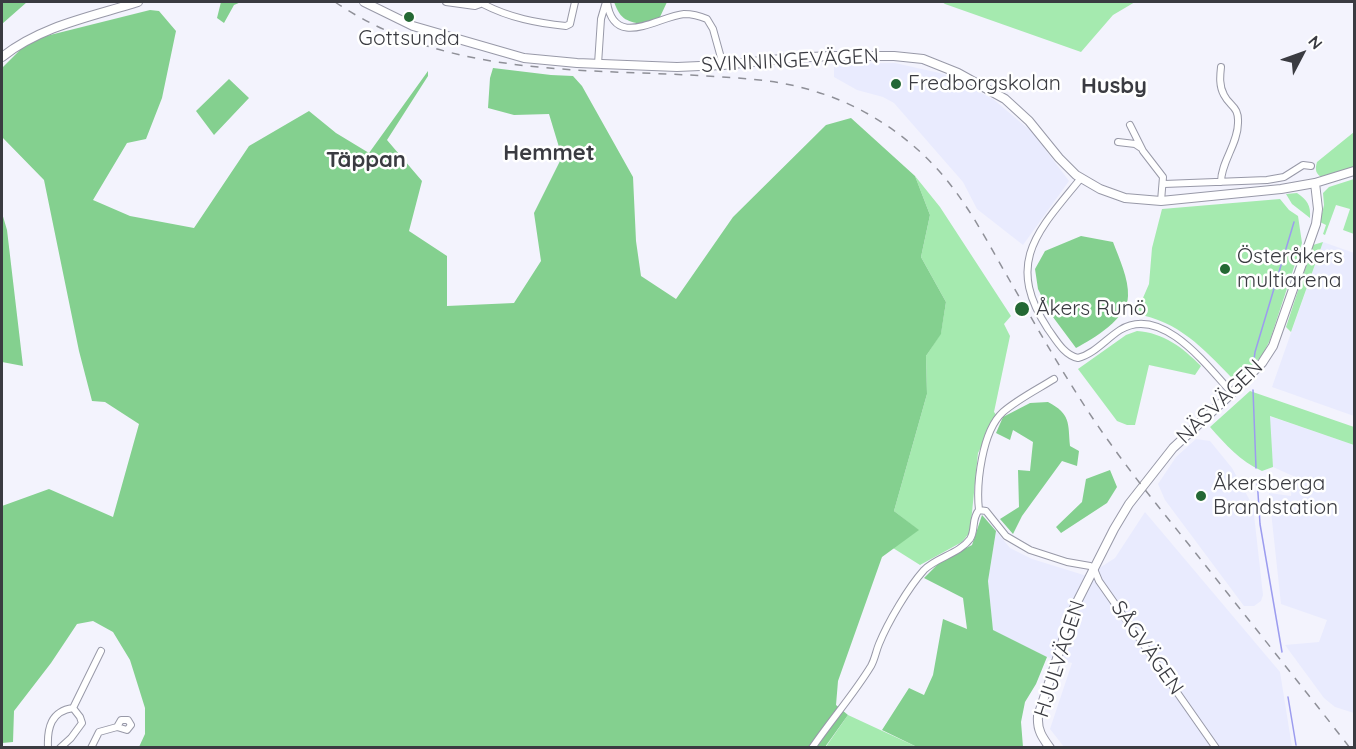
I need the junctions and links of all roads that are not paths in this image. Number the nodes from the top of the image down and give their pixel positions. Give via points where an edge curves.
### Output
1 (138, 2) edge
2 (364, 2) edge
3 (446, 2) edge
4 (575, 2) edge
5 (607, 2) edge
6 (485, 3) edge
7 (2, 57) edge
8 (598, 64) junction
9 (723, 66) junction
10 (1221, 67) dead end
11 (1130, 125) dead end
12 (1118, 142) dead end
13 (1143, 151) junction
14 (1311, 166) dead end
15 (1354, 171) edge
16 (1082, 178) junction
17 (1221, 182) junction
18 (1315, 183) junction
19 (1164, 184) junction
20 (1161, 201) junction
21 (1054, 379) dead end
22 (1232, 393) junction
23 (979, 510) junction
24 (1094, 569) junction
25 (101, 651) dead end
26 (73, 708) junction
27 (117, 727) dead end
28 (48, 747) edge
29 (60, 747) edge
30 (91, 747) edge
31 (812, 747) edge
32 (1050, 747) edge
33 (1216, 747) edge

1 - 7 main road via 43,31
2 - 8 main road, SVINNINGEVÄGEN via 413,26 506,55
3 - 6 street via 475,6
4 - 6 street via 570,24 566,26 519,19
5 - 8 street via 601,19
5 - 9 street via 616,21 629,29 685,14 707,20
8 - 9 main road, SVINNINGEVÄGEN
9 - 16 main road, SVINNINGEVÄGEN via 791,58 863,56 930,61 1005,99
10 - 17 street via 1223,94 1237,110 1238,122
11 - 13 street
12 - 13 street via 1135,144
13 - 19 street via 1160,172
14 - 17 street via 1300,166 1277,179
15 - 18 main road, SVINNINGEVÄGEN
16 - 20 main road, SVINNINGEVÄGEN via 1118,196
16 - 22 street via 1051,215 1032,244 1028,259 1028,288 1055,339 1068,354 1078,358 1128,326 1155,327 1196,353
17 - 19 street
18 - 20 main road, SVINNINGEVÄGEN
18 - 22 main road, NÄSVÄGEN via 1316,224 1277,338 1262,363
19 - 20 street
21 - 23 street via 1002,413 996,423 980,462
22 - 24 main road, NÄSVÄGEN via 1181,439 1152,473 1129,504
23 - 24 street via 986,511 1006,536 1030,550
23 - 31 street via 969,540 939,558 918,579 886,630 873,664
24 - 32 main road, HJULVÄGEN via 1073,610 1038,716 1040,735
24 - 33 street, SÅGVÄGEN
25 - 26 street
26 - 28 street via 54,715
26 - 29 street via 82,723
27 - 30 street via 99,732

